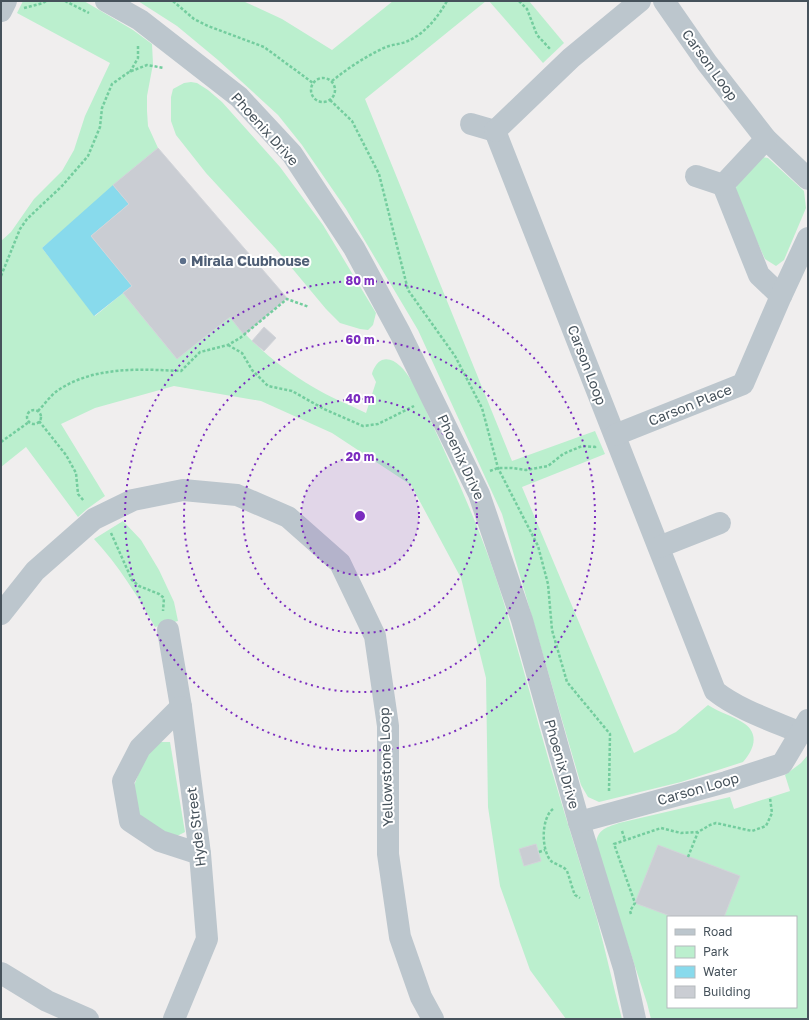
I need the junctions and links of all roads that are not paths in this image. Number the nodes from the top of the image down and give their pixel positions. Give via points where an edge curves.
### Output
1 (6, 1) edge
2 (640, 1) edge
3 (664, 1) edge
4 (99, 8) edge
5 (1, 11) edge
6 (471, 124) dead end
7 (495, 131) junction
8 (766, 139) junction
9 (696, 176) dead end
10 (808, 178) edge
11 (723, 185) junction
12 (808, 238) edge
13 (781, 296) junction
14 (614, 436) junction
15 (720, 523) dead end
16 (659, 547) junction
17 (1, 614) edge
18 (168, 630) dead end
19 (181, 707) junction
20 (804, 727) edge
21 (579, 822) junction
22 (200, 854) junction
23 (1, 973) edge
24 (88, 1019) edge
25 (174, 1019) edge
26 (433, 1019) edge
27 (635, 1019) edge

1 - 5 street
2 - 7 street via 565,65
3 - 8 street, Carson Loop via 706,64
4 - 21 street, Phoenix Drive via 140,20 239,97 292,154 354,248 400,333 479,494 522,620
6 - 7 street
7 - 14 street, Carson Loop
8 - 10 street, Carson Loop
8 - 11 street
9 - 11 street
11 - 13 street via 759,275
12 - 13 street, Carson Place
13 - 14 street, Carson Place via 743,384
14 - 16 street, Carson Loop
15 - 16 street
16 - 20 street, Carson Loop via 715,691 735,704
17 - 26 street, Yellowstone Loop via 35,571 94,518 134,500 183,490 237,494 288,516 340,563 375,636 388,726 388,854 400,937 421,997
18 - 19 street, Hyde Street
19 - 22 street, Hyde Street
19 - 22 street via 140,748 123,781 130,821 160,841
20 - 21 street, Carson Loop via 782,764
21 - 27 street, Phoenix Drive via 624,968
22 - 25 street, Hyde Street via 207,939
23 - 24 street via 47,1001

